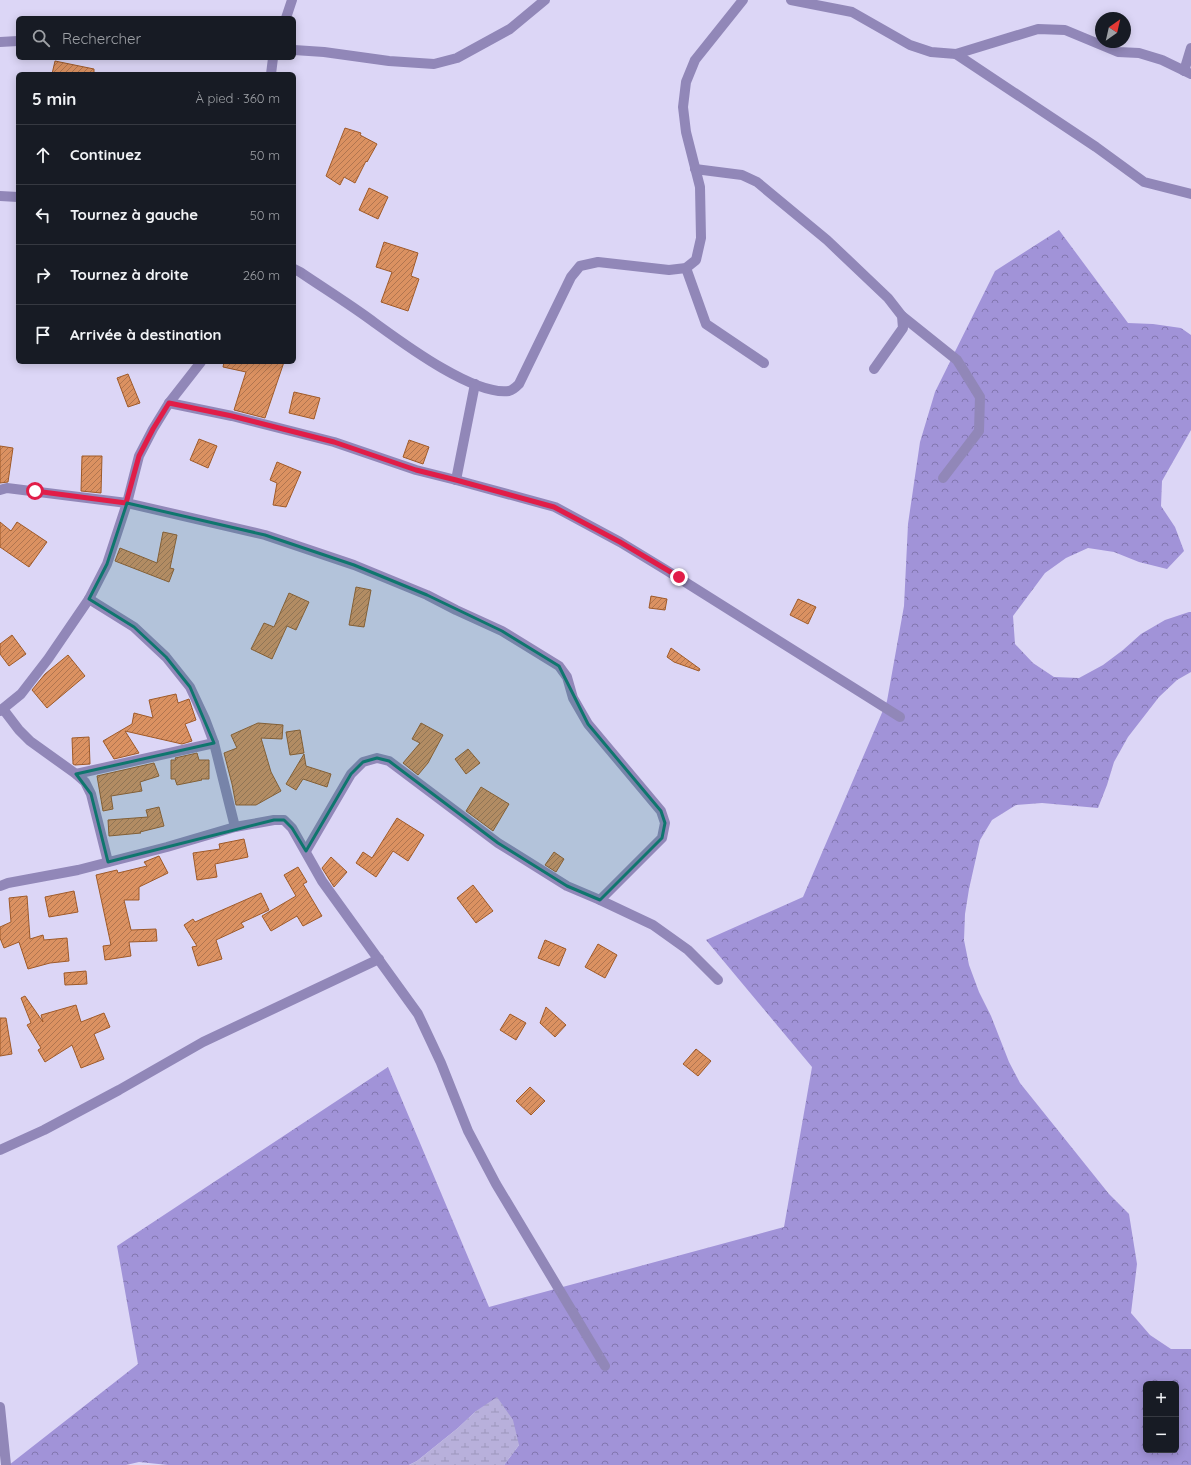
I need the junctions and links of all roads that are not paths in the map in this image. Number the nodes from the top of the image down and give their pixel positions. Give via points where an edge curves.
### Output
1 (292, 0) edge
2 (545, 0) edge
3 (743, 0) edge
4 (791, 0) edge
5 (287, 16) edge
6 (16, 41) edge
7 (0, 42) edge
8 (1191, 48) edge
9 (296, 50) edge
10 (956, 54) junction
11 (272, 60) edge
12 (271, 72) edge
13 (1188, 73) edge
14 (695, 169) junction
15 (1191, 194) edge
16 (0, 196) edge
17 (16, 197) edge
18 (686, 268) junction
19 (296, 270) edge
20 (902, 316) junction
21 (764, 363) dead end
22 (198, 364) edge
23 (874, 369) dead end
24 (475, 384) junction
25 (169, 403) junction
26 (943, 478) dead end
27 (456, 480) junction
28 (0, 490) edge
29 (126, 503) junction
30 (89, 599) junction
31 (2, 710) edge
32 (900, 717) dead end
33 (214, 744) junction
34 (76, 774) junction
35 (235, 827) junction
36 (306, 851) junction
37 (108, 862) junction
38 (0, 886) edge
39 (600, 900) junction
40 (379, 959) junction
41 (718, 980) dead end
42 (0, 1150) edge
43 (605, 1366) dead end
44 (0, 1407) edge
45 (6, 1465) edge

1 - 5 street
2 - 9 street via 510,29 457,58 434,64
3 - 14 street via 695,60 686,82 683,107
4 - 10 street via 852,12 910,45 931,52
6 - 7 street
8 - 13 street
10 - 13 street via 1038,29 1065,30 1118,52 1139,53 1162,60
10 - 15 street via 1144,182
11 - 12 street
14 - 18 street via 700,187 701,238 696,260
14 - 20 street via 742,175 757,182 827,240 888,298
16 - 17 street
18 - 21 street via 706,324
18 - 24 street via 669,270 598,262 580,266 571,277 519,384 511,390 501,391
19 - 24 street via 406,346
20 - 23 street via 903,328
20 - 26 street via 957,360 980,397 979,431
22 - 25 street
24 - 27 street
25 - 27 street via 334,442 416,470
25 - 29 street via 139,456
27 - 32 street via 554,507 620,542
28 - 29 street via 7,488
29 - 30 street via 107,564
29 - 39 street via 265,534 354,565 427,595 502,631 559,666 567,677 573,698 588,724 661,811 665,823 662,838
30 - 31 street via 48,659 25,688
30 - 33 street via 134,627 166,657 190,687 206,719
31 - 34 street via 30,741
33 - 34 street
33 - 35 street
34 - 37 street via 86,782 91,794
35 - 36 street via 284,820
35 - 37 street
36 - 39 street via 351,774 363,762 377,758 389,761 504,846 567,886
36 - 40 street via 322,881
37 - 38 street
39 - 41 street via 653,925 688,950
40 - 42 street via 203,1042 119,1090
40 - 43 street via 418,1014 468,1131 496,1184
44 - 45 street

